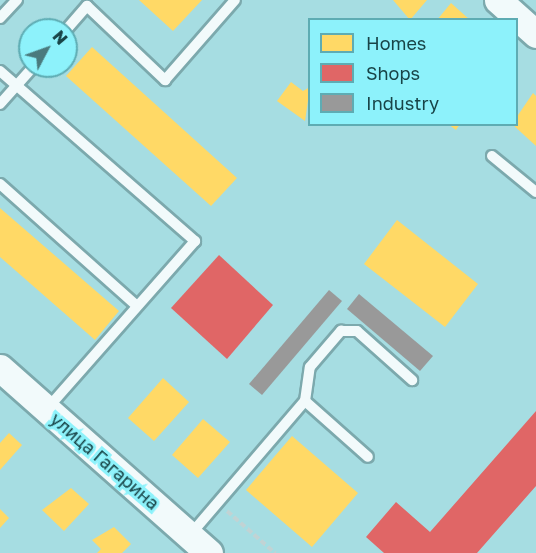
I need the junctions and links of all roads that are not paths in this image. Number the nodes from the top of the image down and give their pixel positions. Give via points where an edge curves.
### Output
1 (16, 0) edge
2 (235, 0) edge
3 (498, 0) edge
4 (0, 18) edge
5 (76, 18) edge
6 (536, 34) edge
7 (0, 71) edge
8 (23, 78) edge
9 (15, 87) junction
10 (0, 104) edge
11 (492, 156) dead end
12 (0, 184) edge
13 (536, 192) edge
14 (136, 305) junction
15 (0, 368) edge
16 (412, 380) dead end
17 (305, 401) junction
18 (47, 410) junction
19 (368, 456) dead end
20 (189, 535) junction
21 (209, 553) edge

1 - 4 lane
2 - 5 lane via 165,80 87,6
3 - 6 street
7 - 9 lane
8 - 9 lane
9 - 10 lane
9 - 14 lane via 195,242
11 - 13 lane
12 - 14 lane
14 - 18 lane
15 - 18 street, улица Гагарина
16 - 17 lane via 350,328 310,366
17 - 19 lane
17 - 20 lane
18 - 20 street, улица Гагарина
20 - 21 street, улица Гагарина

